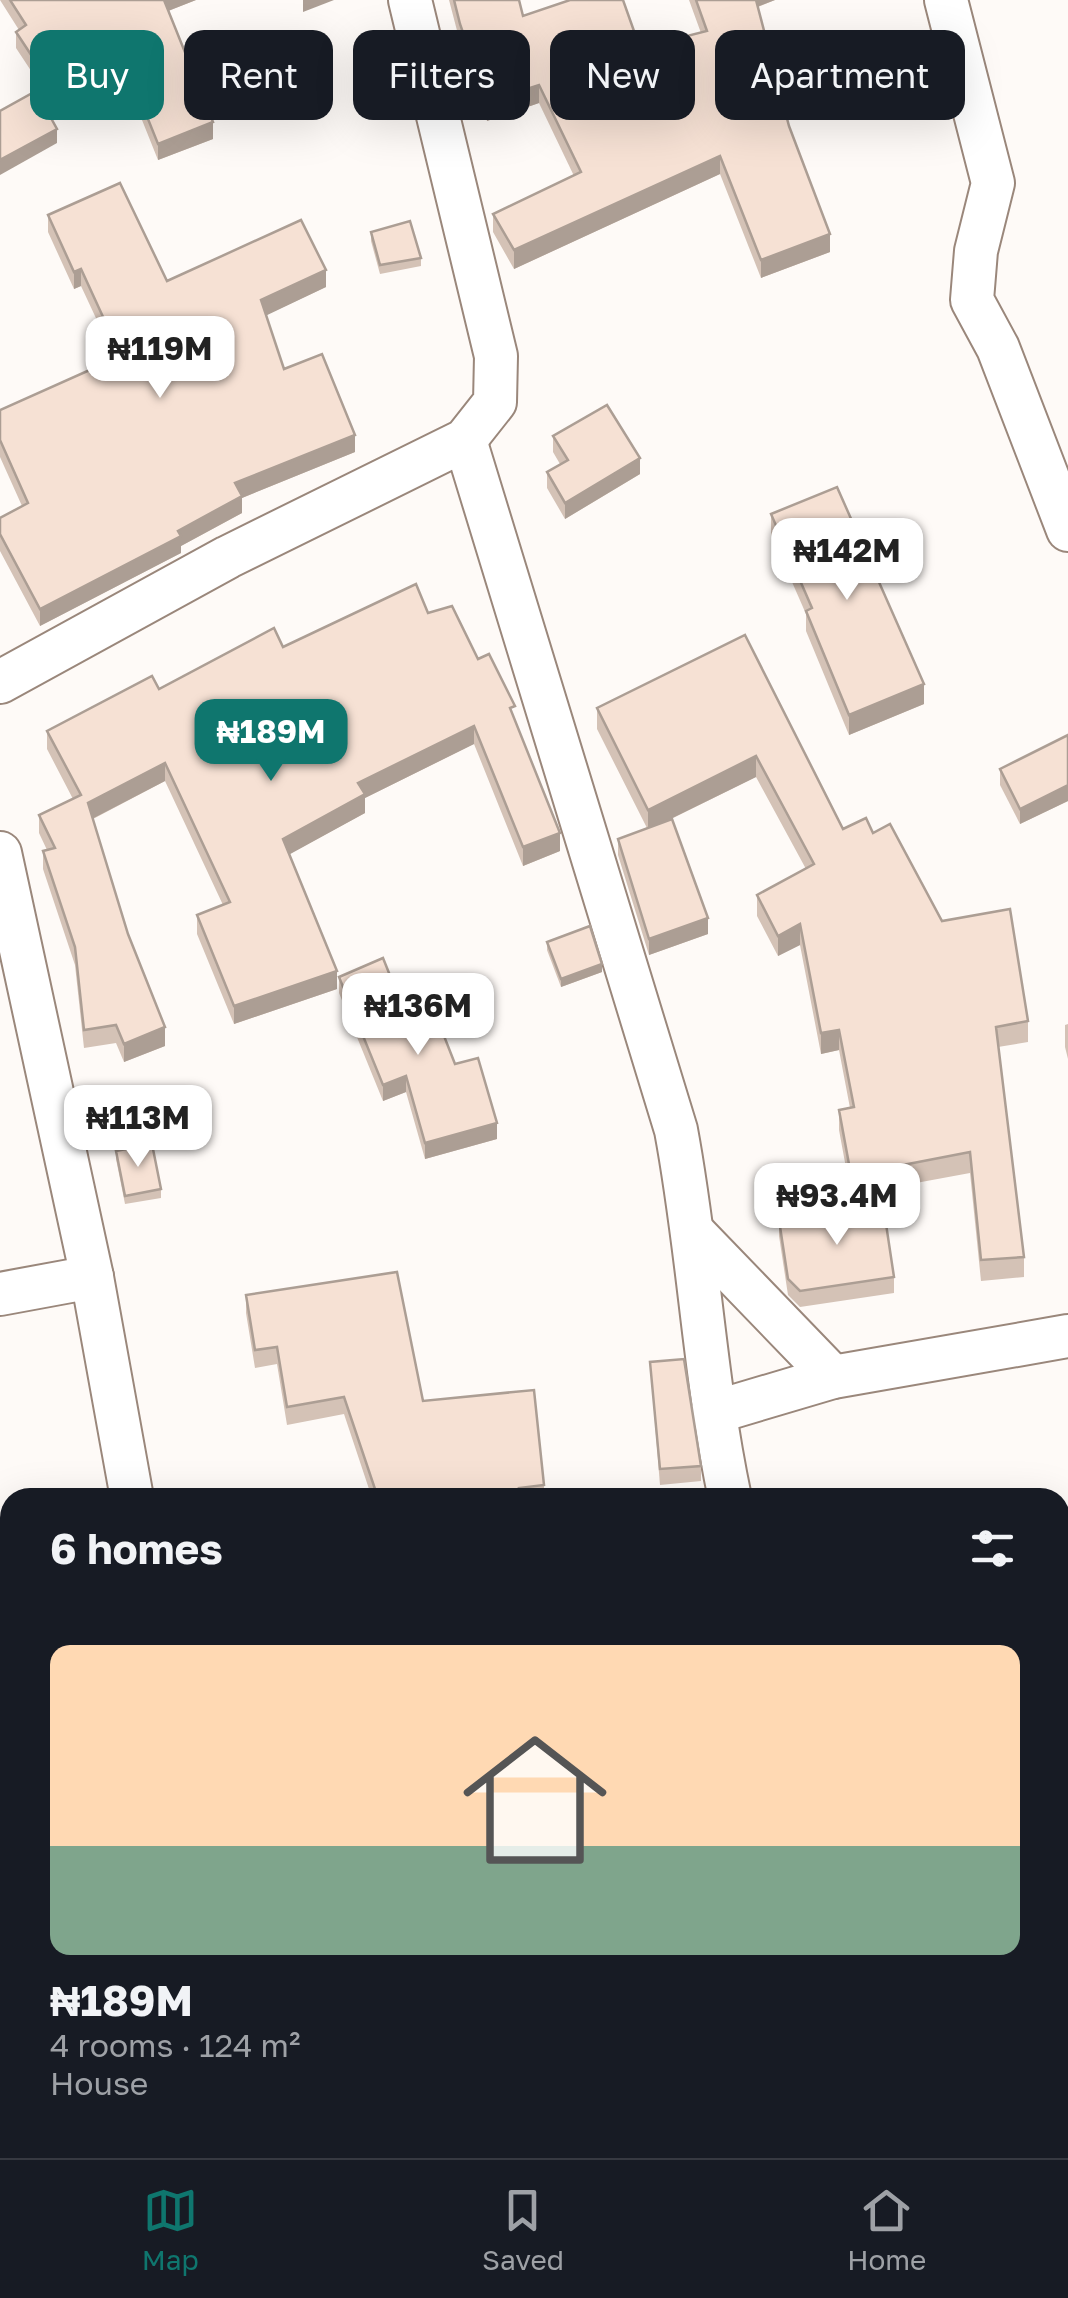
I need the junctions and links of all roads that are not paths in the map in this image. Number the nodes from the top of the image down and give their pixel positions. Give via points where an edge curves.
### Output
1 (410, 0) edge
2 (946, 0) edge
3 (465, 440) junction
4 (1068, 530) edge
5 (0, 682) edge
6 (0, 853) edge
7 (695, 1234) junction
8 (92, 1277) junction
9 (0, 1294) edge
10 (1068, 1336) edge
11 (833, 1377) junction
12 (712, 1414) junction
13 (130, 1488) edge
14 (728, 1488) edge

1 - 3 street via 496,356 494,402
2 - 4 street via 993,183 972,300 998,348
3 - 5 street via 228,557
3 - 7 street via 676,1130
6 - 8 street
7 - 11 street
7 - 12 street
8 - 9 street
8 - 13 street
10 - 11 street
11 - 12 street
12 - 14 street

